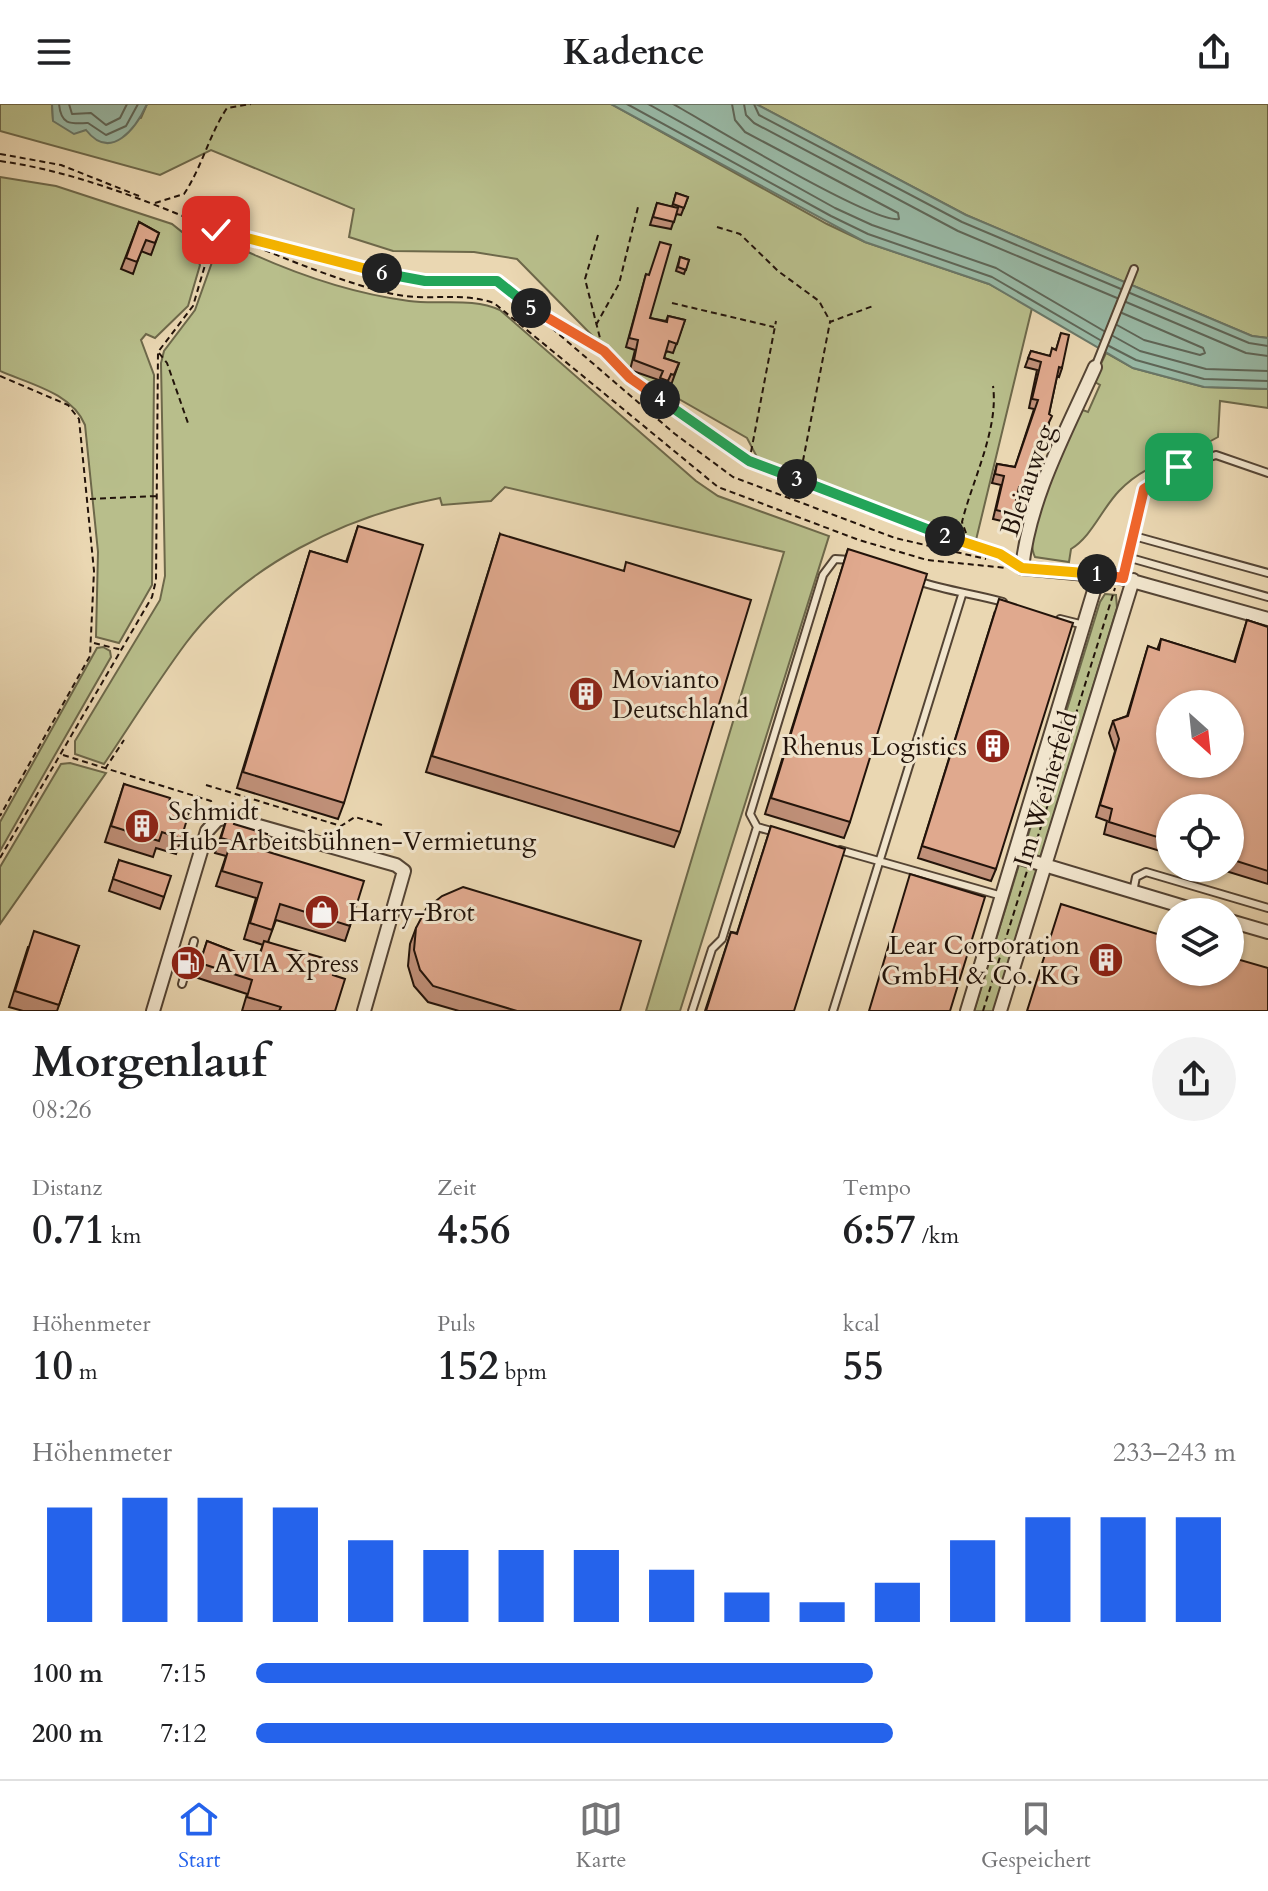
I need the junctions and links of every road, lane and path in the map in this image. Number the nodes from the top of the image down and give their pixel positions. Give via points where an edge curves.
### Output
1 (251, 104) edge
2 (0, 154) edge
3 (0, 161) edge
4 (141, 197) junction
5 (154, 204) junction
6 (638, 207) dead end
7 (717, 227) dead end
8 (216, 230) junction
9 (230, 234) junction
10 (598, 235) dead end
11 (1134, 269) dead end
12 (672, 303) dead end
13 (873, 306) dead end
14 (540, 316) junction
15 (776, 321) dead end
16 (830, 322) junction
17 (596, 325) junction
18 (775, 328) junction
19 (604, 351) junction
20 (158, 352) junction
21 (1095, 367) joint
22 (0, 376) edge
23 (993, 386) dead end
24 (189, 426) dead end
25 (749, 461) junction
26 (1268, 473) edge
27 (799, 480) junction
28 (157, 496) junction
29 (89, 499) junction
30 (1134, 536) junction
31 (977, 547) junction
32 (1127, 557) junction
33 (857, 563) edge
34 (1022, 568) junction
35 (1268, 573) edge
36 (1099, 574) junction
37 (902, 577) edge
38 (1128, 579) junction
39 (962, 595) junction
40 (1112, 595) dead end
41 (1268, 597) edge
42 (1007, 603) edge
43 (1053, 617) edge
44 (1268, 619) edge
45 (1084, 625) junction
46 (93, 643) junction
47 (122, 650) junction
48 (124, 740) dead end
49 (61, 754) junction
50 (105, 769) junction
51 (206, 785) dead end
52 (0, 816) edge
53 (217, 820) junction
54 (382, 825) dead end
55 (757, 827) junction
56 (787, 836) edge
57 (833, 848) edge
58 (1032, 853) dead end
59 (1014, 856) junction
60 (0, 858) edge
61 (879, 861) junction
62 (1045, 865) junction
63 (1028, 866) dead end
64 (1014, 881) dead end
65 (1023, 883) junction
66 (1032, 885) dead end
67 (1133, 892) junction
68 (1002, 896) junction
69 (1156, 899) edge
70 (1268, 908) edge
71 (1244, 925) edge
72 (1268, 932) edge
73 (194, 941) dead end
74 (182, 984) dead end
75 (153, 1011) edge
76 (364, 1011) edge
77 (692, 1011) edge
78 (833, 1011) edge
79 (967, 1011) edge
80 (983, 1011) edge
81 (1000, 1011) edge

1 - 5 path via 227,108 184,194
2 - 4 path via 61,165
3 - 4 path via 42,167
4 - 5 path
5 - 8 path
6 - 17 path via 619,284
7 - 16 path via 740,234 819,301
8 - 9 path
8 - 20 path via 193,306
9 - 14 path via 425,281 497,281
9 - 34 path via 295,264 373,289 494,303 718,487 927,560
10 - 17 path via 585,279
11 - 21 lane
12 - 18 path
13 - 16 path
14 - 19 path
14 - 34 path via 675,434 733,477 895,538
15 - 18 path
16 - 27 path
17 - 19 path
18 - 25 path
19 - 25 lane, Bleiauweg via 630,378
20 - 24 path via 167,363
20 - 28 path
21 - 34 street, Bleiauweg via 1041,489
22 - 29 path via 75,411 82,427
23 - 31 path via 995,400 978,481 962,522
25 - 27 lane, Bleiauweg
26 - 30 lane via 1216,455 1179,467 1144,489
27 - 31 lane, Bleiauweg
28 - 29 path
28 - 47 path via 156,580
29 - 46 path
30 - 32 lane
30 - 35 lane
31 - 34 lane, Bleiauweg
32 - 38 lane
32 - 41 lane
33 - 55 lane via 835,559 823,575 750,814
34 - 36 street
36 - 38 street
36 - 45 street, Im Weiherfeld
37 - 39 lane
38 - 44 street
38 - 62 street, Im Weiherfeld
39 - 42 lane
39 - 61 lane
40 - 58 path, Im Weiherfeld
43 - 45 lane
45 - 59 street, Im Weiherfeld
46 - 47 path
46 - 52 path
47 - 49 path
48 - 50 path
49 - 50 path
49 - 60 path
50 - 53 path via 211,801
51 - 54 path via 341,826 355,817
53 - 75 street via 207,831
53 - 76 street via 227,817 284,831 404,871
55 - 56 lane
55 - 77 lane via 722,939 712,949
57 - 61 lane, Im Weiherfeld
59 - 62 street
59 - 68 street, Im Weiherfeld
61 - 68 lane, Im Weiherfeld
61 - 78 lane
62 - 67 street
62 - 81 street, Im Weiherfeld
63 - 65 path, Im Weiherfeld
64 - 65 path
65 - 66 path
65 - 80 path, Im Weiherfeld
67 - 69 street
67 - 70 lane via 1136,877 1146,872
68 - 79 street, Im Weiherfeld
71 - 72 street
73 - 74 lane

